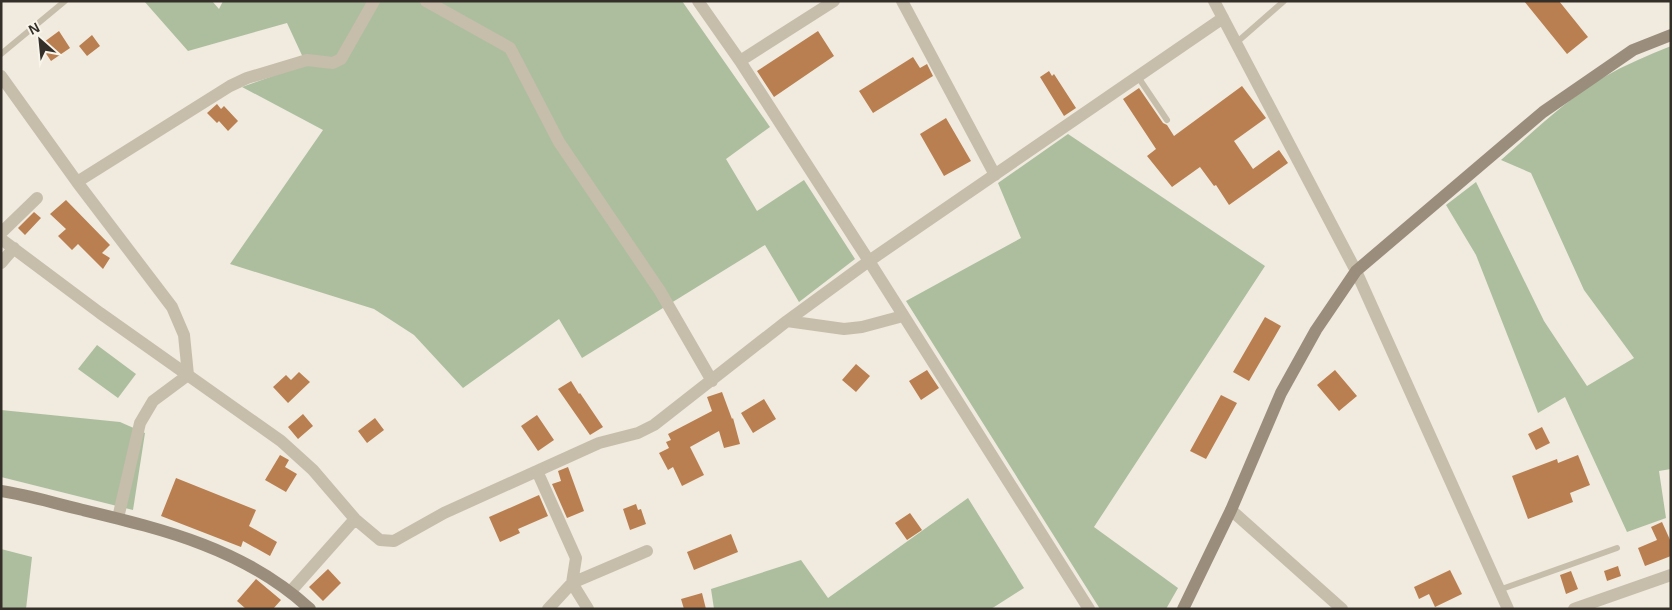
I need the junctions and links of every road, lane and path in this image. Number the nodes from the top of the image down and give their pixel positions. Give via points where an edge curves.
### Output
1 (65, 1) edge
2 (374, 1) edge
3 (426, 1) edge
4 (698, 1) edge
5 (834, 1) edge
6 (902, 1) edge
7 (1214, 1) edge
8 (1284, 1) edge
9 (1223, 18) junction
10 (1671, 35) edge
11 (1236, 44) junction
12 (1, 54) edge
13 (740, 61) junction
14 (1, 76) edge
15 (1138, 77) junction
16 (1167, 120) dead end
17 (995, 175) junction
18 (77, 182) junction
19 (36, 198) dead end
20 (1, 233) edge
21 (1, 239) edge
22 (14, 248) junction
23 (869, 261) junction
24 (1, 263) edge
25 (1356, 271) junction
26 (903, 316) junction
27 (787, 320) junction
28 (188, 375) junction
29 (712, 381) junction
30 (537, 471) junction
31 (1, 492) edge
32 (1231, 510) junction
33 (118, 518) junction
34 (355, 519) junction
35 (1617, 548) dead end
36 (647, 551) dead end
37 (1671, 575) edge
38 (572, 583) junction
39 (1499, 590) junction
40 (291, 591) junction
41 (310, 609) edge
42 (548, 609) edge
43 (588, 609) edge
44 (1089, 609) edge
45 (1183, 609) edge
46 (1342, 609) edge
47 (1508, 609) edge
48 (1574, 609) edge

1 - 12 lane
2 - 18 street via 341,59 333,63 307,60 247,78
3 - 29 street via 510,48 560,142 660,291
4 - 13 street
5 - 13 street
6 - 17 street
7 - 9 street
8 - 11 lane
9 - 11 street
9 - 15 street
10 - 25 street via 1633,50 1544,112
11 - 25 street
13 - 23 street
14 - 18 street
15 - 16 lane
15 - 17 street
17 - 23 street
18 - 28 street via 172,307 184,335
19 - 20 street
21 - 22 street
22 - 24 street
22 - 28 street
23 - 26 street
23 - 27 street
25 - 32 street via 1316,330 1281,393
25 - 39 street
26 - 27 street via 844,329
26 - 44 street
27 - 29 street
28 - 33 street via 153,401 140,423
28 - 34 street via 281,441 313,470
29 - 30 street via 654,425 638,433 600,443
30 - 34 street via 444,513 394,541 380,540
30 - 38 street via 576,558
31 - 33 street
32 - 45 street
32 - 46 street
33 - 40 street via 221,550
34 - 40 street
35 - 39 lane
36 - 38 street
37 - 48 street
38 - 42 street
38 - 43 street
39 - 47 street
40 - 41 street

